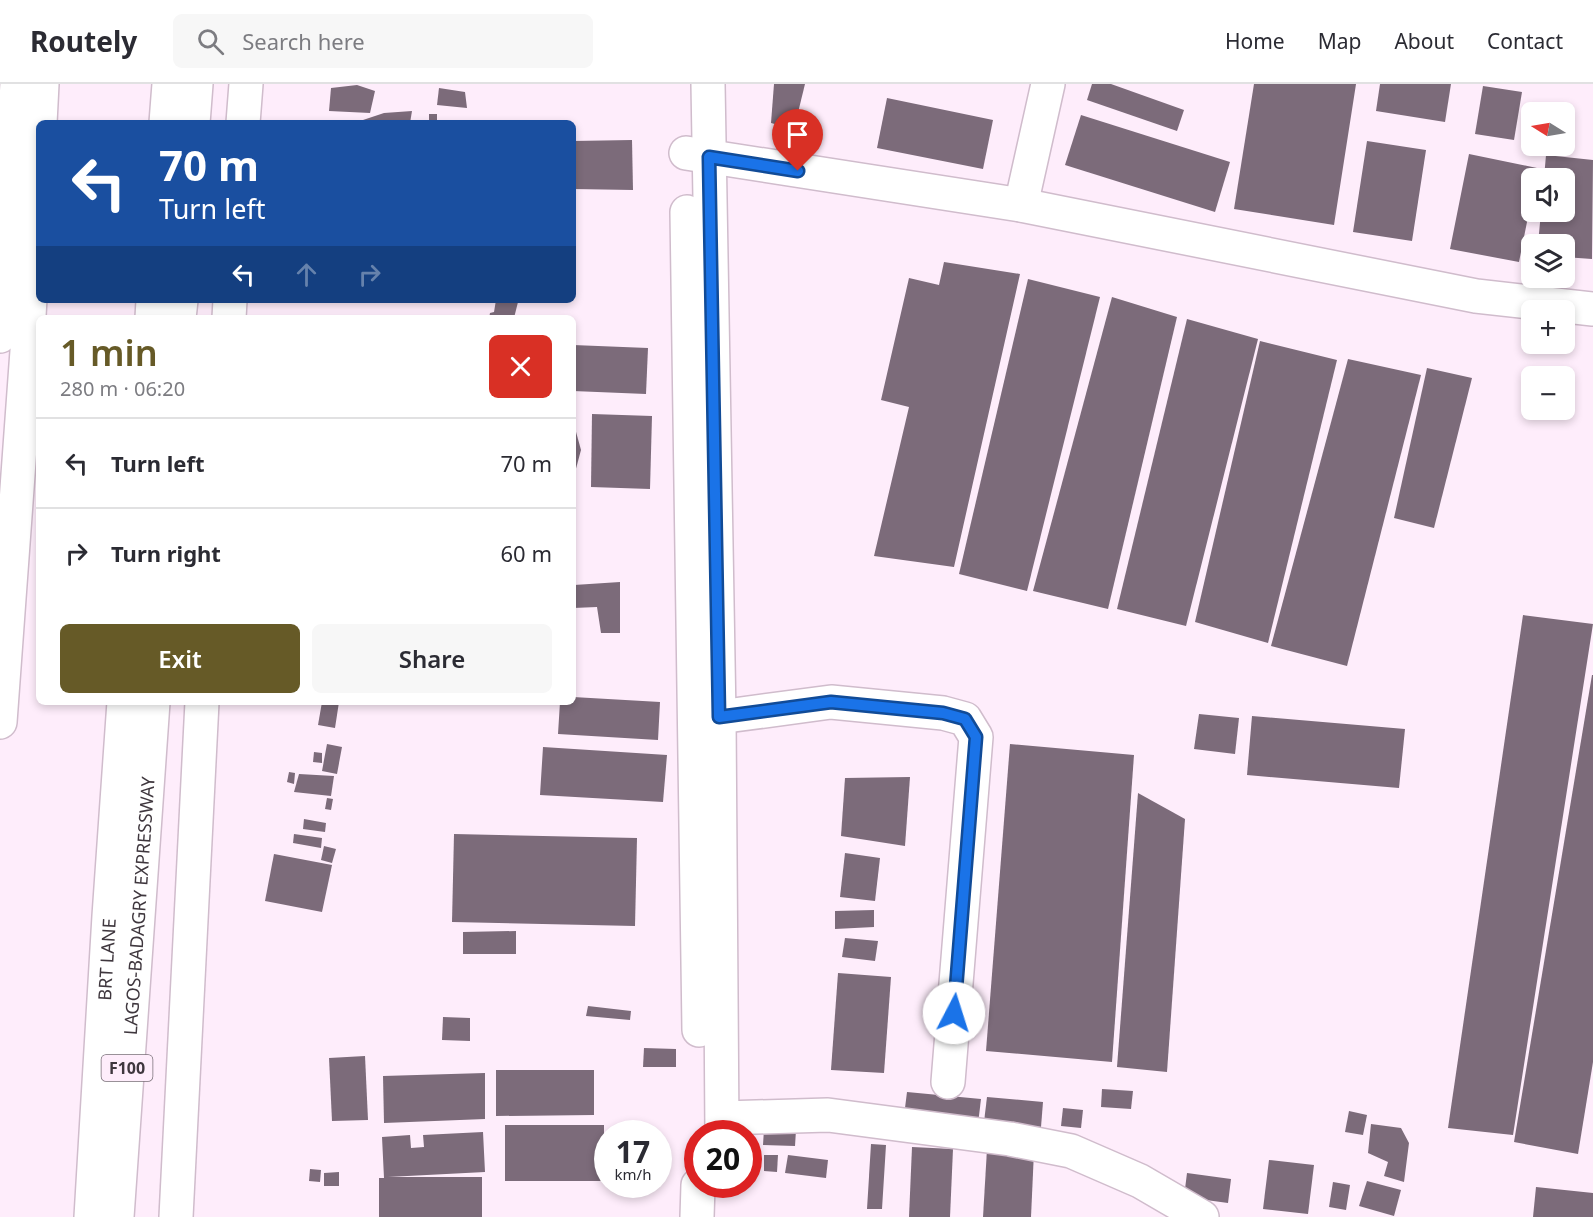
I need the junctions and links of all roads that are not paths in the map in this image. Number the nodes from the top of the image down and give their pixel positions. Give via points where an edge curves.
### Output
1 (17, 84) edge
2 (42, 84) edge
3 (169, 84) edge
4 (196, 84) edge
5 (246, 84) edge
6 (686, 84) edge
7 (708, 84) edge
8 (1048, 84) edge
9 (40, 120) edge
10 (166, 120) edge
11 (193, 120) edge
12 (243, 120) edge
13 (698, 155) junction
14 (36, 191) edge
15 (1021, 205) junction
16 (1593, 309) edge
17 (0, 336) edge
18 (124, 705) edge
19 (153, 705) edge
20 (202, 705) edge
21 (719, 717) junction
22 (0, 722) edge
23 (948, 1082) dead end
24 (715, 1120) edge
25 (715, 1120) edge
26 (762, 1123) edge
27 (698, 1198) edge
28 (721, 1198) edge
29 (91, 1217) edge
30 (117, 1217) edge
31 (176, 1217) edge
32 (697, 1217) edge
33 (720, 1217) edge
34 (1202, 1217) edge

1 - 17 main road
2 - 9 main road
3 - 10 main road
4 - 11 main road
5 - 12 main road
6 - 13 main road
7 - 13 main road
8 - 15 main road
13 - 15 main road
13 - 21 main road
13 - 24 main road
14 - 22 main road
15 - 16 main road via 1476,296
18 - 29 main road, BRT LANE
19 - 30 main road, LAGOS-BADAGRY EXPRESSWAY / F100
20 - 31 main road
21 - 23 main road via 831,702 943,713 965,719 976,737
21 - 25 main road
26 - 34 main road via 828,1115 1071,1151 1140,1181
27 - 32 main road
28 - 33 main road

